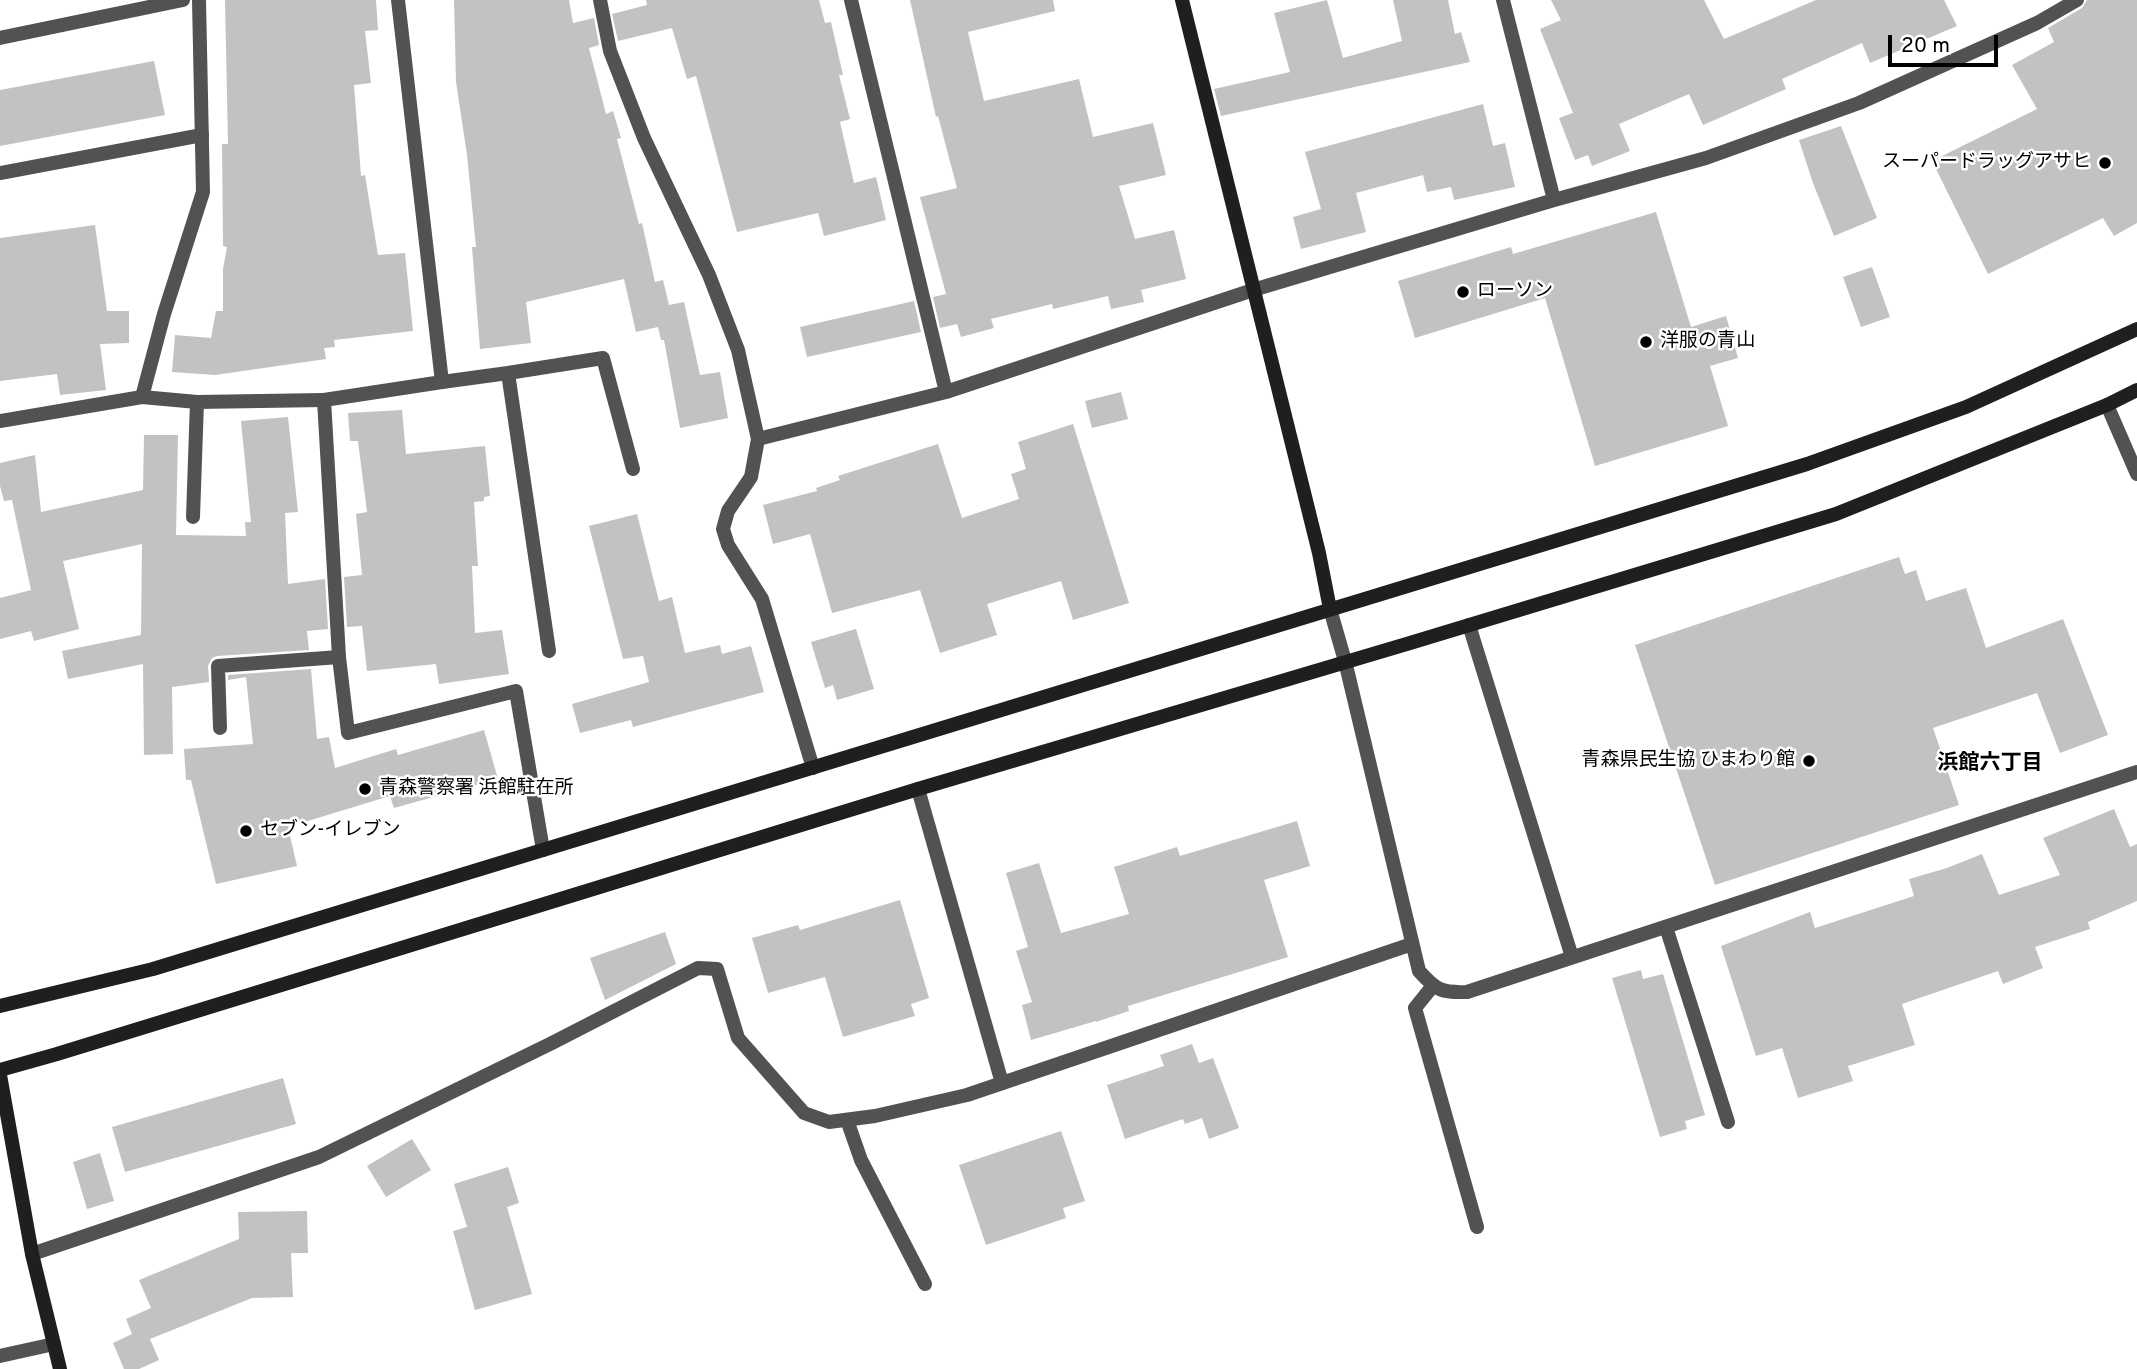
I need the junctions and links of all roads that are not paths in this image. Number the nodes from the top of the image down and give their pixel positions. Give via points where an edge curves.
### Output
1 (183, 0) edge
2 (198, 0) edge
3 (398, 0) edge
4 (600, 0) edge
5 (851, 0) edge
6 (1182, 0) edge
7 (1503, 0) edge
8 (2077, 0) edge
9 (0, 38) edge
10 (202, 135) junction
11 (0, 173) edge
12 (1554, 200) junction
13 (1252, 290) junction
14 (2137, 329) edge
15 (508, 373) junction
16 (442, 382) junction
17 (2137, 390) edge
18 (946, 392) junction
19 (142, 397) junction
20 (324, 400) junction
21 (197, 402) junction
22 (2107, 405) junction
23 (0, 421) edge
24 (758, 439) junction
25 (633, 469) dead end
26 (2137, 474) edge
27 (193, 517) dead end
28 (1330, 609) junction
29 (1469, 625) junction
30 (549, 651) dead end
31 (339, 657) junction
32 (1345, 662) junction
33 (220, 728) dead end
34 (813, 768) junction
35 (2137, 772) edge
36 (918, 789) junction
37 (543, 850) junction
38 (1666, 927) junction
39 (1412, 943) junction
40 (1572, 957) junction
41 (1432, 987) junction
42 (0, 1006) edge
43 (0, 1070) edge
44 (0, 1075) edge
45 (1002, 1083) junction
46 (847, 1120) junction
47 (1728, 1122) dead end
48 (1477, 1227) dead end
49 (33, 1254) junction
50 (925, 1284) dead end
51 (54, 1344) junction
52 (0, 1356) edge
53 (60, 1369) edge

1 - 9 street
2 - 10 street
3 - 16 street
4 - 24 street via 610,51 639,126 709,275 738,350
5 - 18 street
6 - 13 street
7 - 12 street
8 - 12 street via 2037,23 1859,103 1706,158
10 - 11 street
10 - 19 street via 203,192
12 - 13 street
13 - 18 street
13 - 28 street
14 - 28 street via 1966,407 1807,464
15 - 16 street
15 - 25 street via 603,358
15 - 30 street
16 - 20 street
17 - 22 street
18 - 24 street
19 - 21 street
19 - 23 street
20 - 21 street
20 - 31 street
21 - 27 street
22 - 26 street
22 - 29 street via 1836,514
24 - 34 street via 751,477 728,511 723,529 727,545 762,599
28 - 32 street
28 - 34 street
29 - 32 street
29 - 40 street
31 - 33 street via 218,666
31 - 37 street via 348,733 516,691
32 - 36 street
32 - 39 street
34 - 37 street
35 - 38 street
36 - 43 street
36 - 45 street
37 - 42 street via 153,969
38 - 40 street
38 - 47 street
39 - 41 street via 1419,971
39 - 45 street
40 - 41 street via 1467,992 1447,993
41 - 48 street via 1415,1008
44 - 49 street
45 - 46 street via 967,1095
46 - 49 street via 829,1122 804,1113 738,1038 717,969 698,968 319,1157
46 - 50 street via 861,1160
49 - 51 street
51 - 52 street
51 - 53 street

